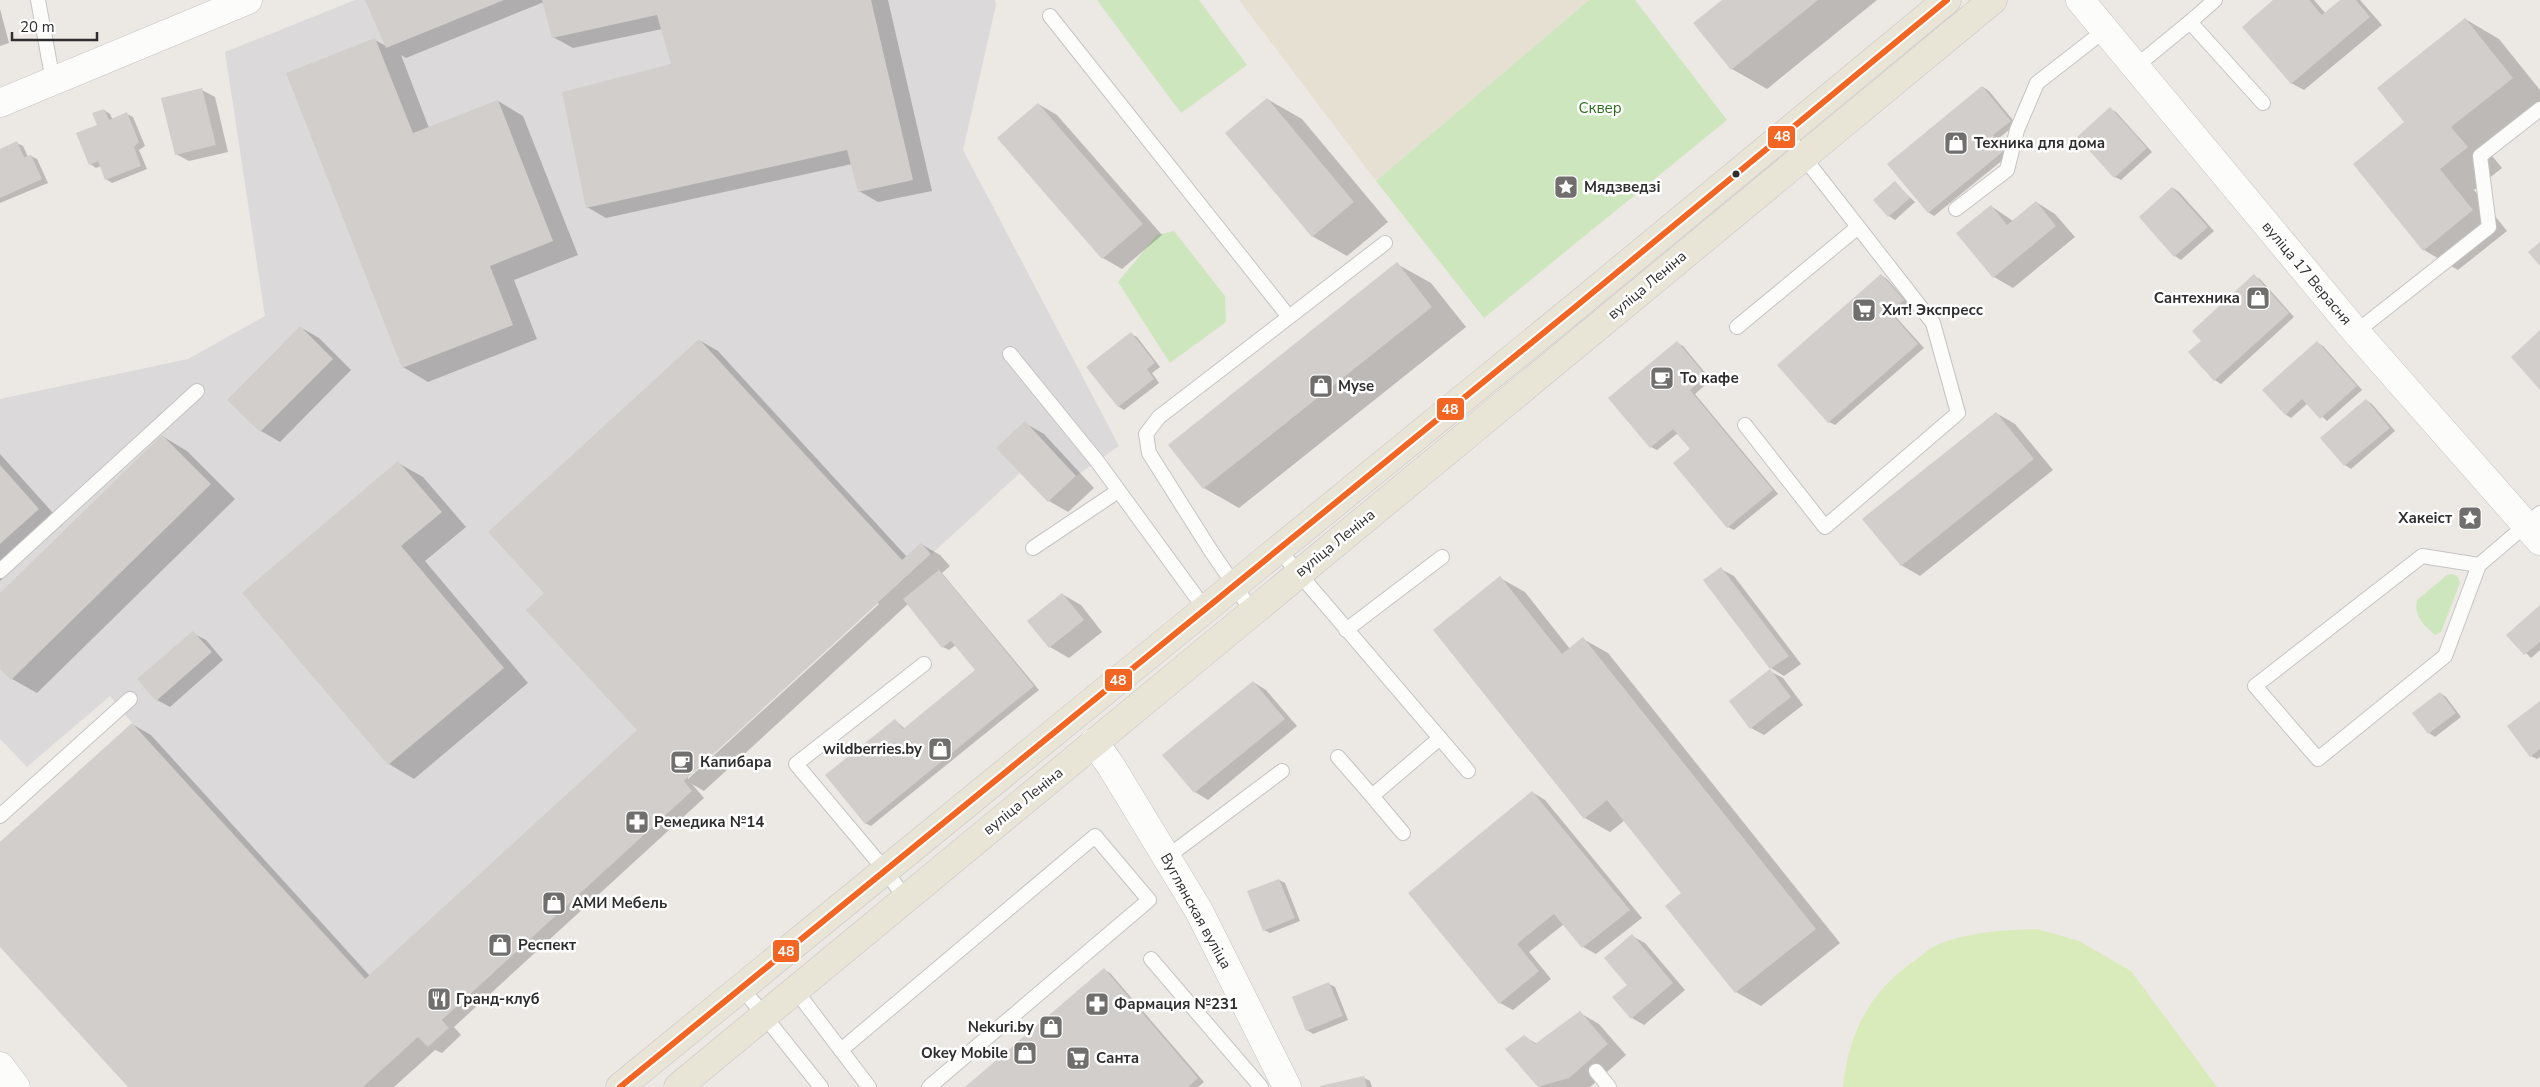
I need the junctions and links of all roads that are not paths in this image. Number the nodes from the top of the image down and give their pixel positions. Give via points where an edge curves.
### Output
1 (38, 0) edge
2 (248, 0) edge
3 (1993, 0) edge
4 (2080, 0) edge
5 (2215, 0) edge
6 (1941, 2) edge
7 (1050, 16) dead end
8 (2190, 22) junction
9 (1960, 27) junction
10 (2104, 30) junction
11 (2135, 67) junction
12 (53, 81) junction
13 (2263, 102) dead end
14 (0, 103) edge
15 (2540, 109) edge
16 (1785, 133) junction
17 (1803, 156) junction
18 (1956, 208) dead end
19 (1858, 226) junction
20 (1384, 243) dead end
21 (1289, 317) junction
22 (1738, 327) dead end
23 (2356, 332) junction
24 (1010, 354) dead end
25 (196, 391) dead end
26 (1745, 425) dead end
27 (1118, 490) junction
28 (2535, 527) edge
29 (1033, 548) dead end
30 (1278, 549) junction
31 (1442, 557) dead end
32 (2479, 565) junction
33 (0, 571) edge
34 (1298, 573) junction
35 (1234, 586) junction
36 (1205, 609) junction
37 (1252, 611) junction
38 (1346, 630) junction
39 (924, 664) dead end
40 (130, 699) dead end
41 (1074, 716) junction
42 (1440, 738) junction
43 (1094, 742) junction
44 (1338, 757) dead end
45 (1282, 771) dead end
46 (1468, 771) dead end
47 (1372, 796) junction
48 (0, 816) edge
49 (1403, 833) dead end
50 (1167, 857) junction
51 (885, 870) junction
52 (905, 898) junction
53 (1151, 960) dead end
54 (742, 988) junction
55 (796, 991) junction
56 (764, 1017) junction
57 (841, 1050) junction
58 (0, 1066) edge
59 (1596, 1071) dead end
60 (16, 1087) edge
61 (620, 1087) edge
62 (678, 1087) edge
63 (821, 1087) edge
64 (868, 1087) edge
65 (929, 1087) edge
66 (1261, 1087) edge
67 (1287, 1087) edge
68 (1609, 1087) edge

1 - 12 lane
2 - 12 street
3 - 9 main road, вуліца Леніна
4 - 10 street, вуліца 17 Верасня
5 - 8 lane
6 - 9 main road
6 - 16 main road, вуліца Леніна
7 - 21 lane
8 - 11 lane
8 - 13 lane
9 - 17 main road, вуліца Леніна
10 - 11 street, вуліца 17 Верасня
10 - 18 lane via 2037,83 2017,130 2007,170
11 - 23 street, вуліца 17 Верасня
12 - 14 street
15 - 23 lane via 2480,156 2489,228
16 - 17 lane
16 - 30 main road, вуліца Леніна
17 - 19 lane
17 - 34 main road, вуліца Леніна
19 - 22 lane
19 - 26 lane via 1933,323 1958,413 1825,527
20 - 21 lane
21 - 35 lane via 1160,417 1146,434 1149,453
23 - 28 street, вуліца 17 Верасня
24 - 27 lane
25 - 33 lane
27 - 29 lane
27 - 36 lane
28 - 32 lane
30 - 34 lane
30 - 35 main road, вуліца Леніна
31 - 38 lane
32 - 32 lane via 2445,656 2318,759 2255,686 2422,556
34 - 37 main road, вуліца Леніна
34 - 38 lane
35 - 36 main road, вуліца Леніна
35 - 37 lane
36 - 41 main road, вуліца Леніна
37 - 43 main road, вуліца Леніна
38 - 42 lane
39 - 51 lane via 796,764
40 - 48 lane
41 - 43 main road
41 - 51 main road, вуліца Леніна
42 - 46 lane
42 - 47 lane
43 - 50 street, Вуглянская вуліца
43 - 52 main road, вуліца Леніна
44 - 47 lane
45 - 50 lane
47 - 49 lane
50 - 67 street, Вуглянская вуліца via 1199,911
51 - 52 lane
51 - 54 main road, вуліца Леніна
52 - 55 main road, вуліца Леніна
53 - 66 lane
54 - 56 lane
54 - 61 main road, вуліца Леніна
55 - 56 main road, вуліца Леніна
55 - 57 lane
56 - 62 main road, вуліца Леніна
56 - 63 lane
57 - 64 lane
57 - 65 lane via 1095,836 1148,900
58 - 60 street
59 - 68 lane

